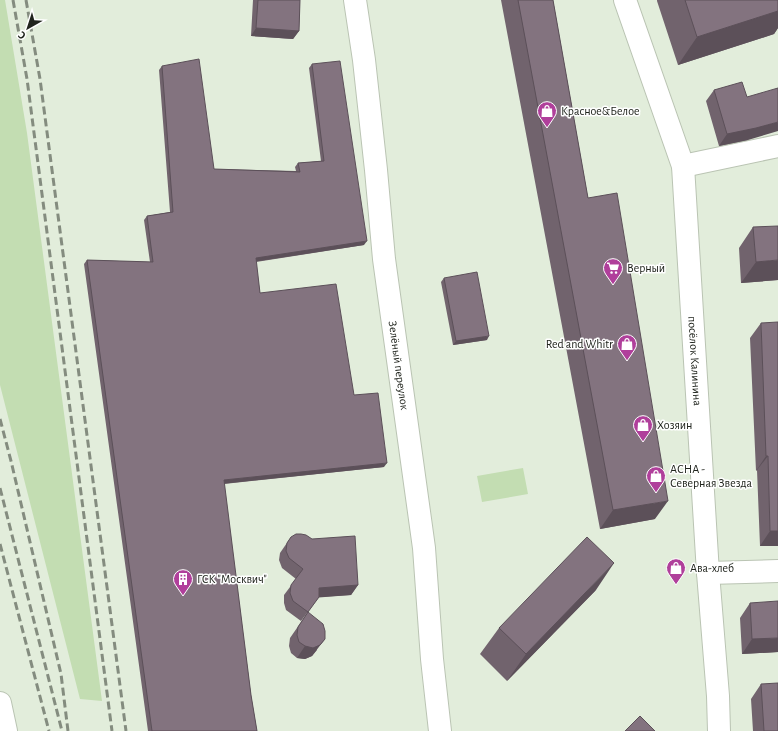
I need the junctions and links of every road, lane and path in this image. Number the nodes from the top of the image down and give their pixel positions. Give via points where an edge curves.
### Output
1 (355, 0) edge
2 (625, 0) edge
3 (778, 146) edge
4 (683, 166) junction
5 (778, 571) edge
6 (708, 573) junction
7 (0, 703) edge
8 (6, 731) edge
9 (440, 731) edge
10 (719, 731) edge

1 - 9 street, Зелёный переулок via 364,60 384,258 424,548
2 - 4 street, посёлок Калинина
3 - 4 street
4 - 6 street, посёлок Калинина
5 - 6 street
6 - 10 street, посёлок Калинина
7 - 8 street

